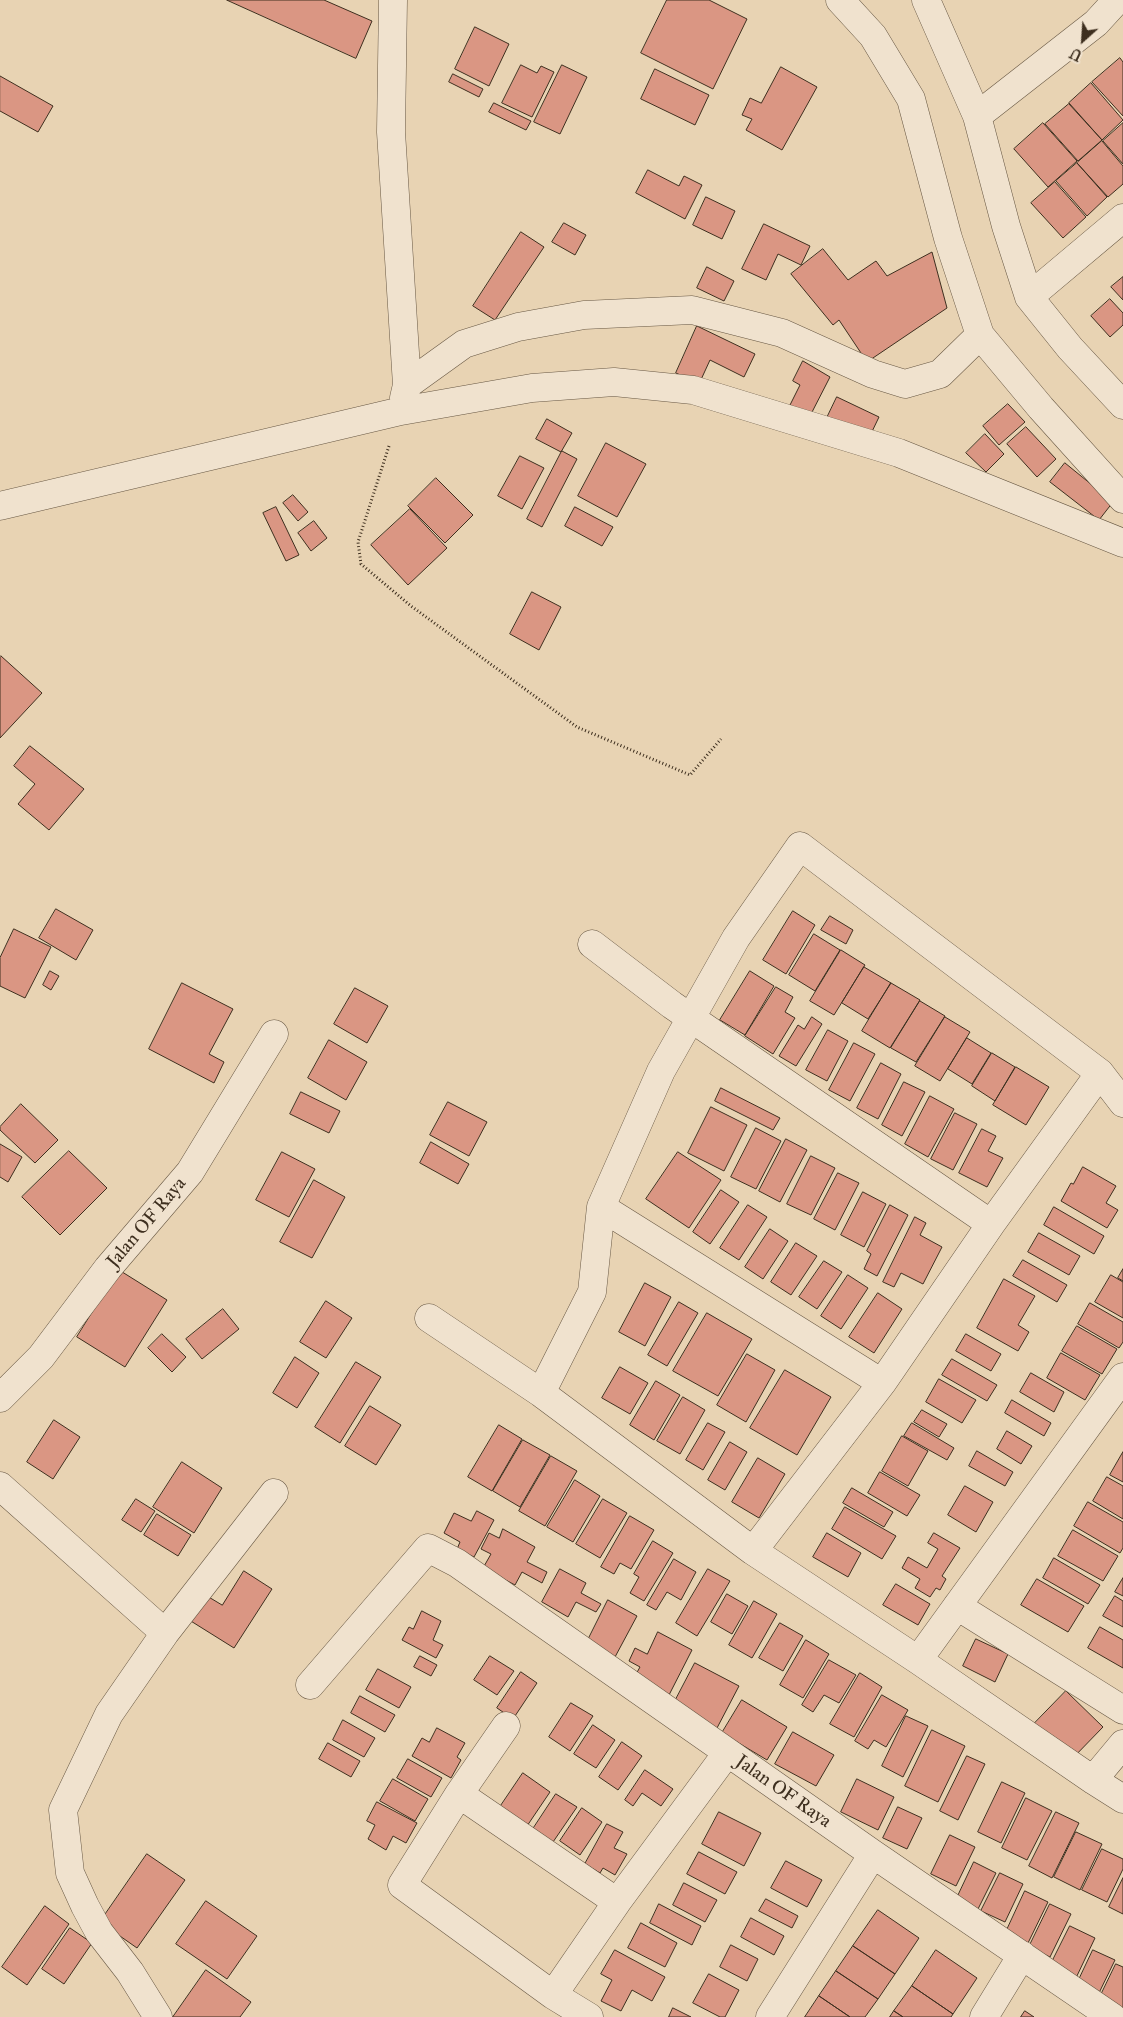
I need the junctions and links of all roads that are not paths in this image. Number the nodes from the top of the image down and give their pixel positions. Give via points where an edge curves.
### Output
1 (393, 0) edge
2 (840, 0) edge
3 (926, 0) edge
4 (1117, 0) edge
5 (977, 116) junction
6 (1123, 218) edge
7 (1029, 297) junction
8 (980, 335) junction
9 (404, 398) junction
10 (1123, 405) edge
11 (4, 498) edge
12 (1123, 499) edge
13 (1123, 543) edge
14 (592, 944) dead end
15 (692, 1018) junction
16 (274, 1034) dead end
17 (1100, 1073) junction
18 (1123, 1103) edge
19 (600, 1207) junction
20 (991, 1224) junction
21 (429, 1318) dead end
22 (1123, 1377) edge
23 (882, 1383) junction
24 (541, 1393) junction
25 (0, 1398) edge
26 (0, 1486) edge
27 (274, 1493) dead end
28 (753, 1551) junction
29 (957, 1606) junction
30 (165, 1633) junction
31 (918, 1660) junction
32 (310, 1685) dead end
33 (1123, 1710) edge
34 (506, 1726) dead end
35 (1123, 1744) edge
36 (727, 1753) junction
37 (1093, 1780) junction
38 (459, 1794) junction
39 (1123, 1799) edge
40 (872, 1854) junction
41 (617, 1902) junction
42 (1022, 1955) junction
43 (554, 1995) junction
44 (158, 2017) edge
45 (589, 2017) edge
46 (770, 2017) edge
47 (984, 2017) edge
48 (1112, 2017) edge

1 - 9 street via 391,132
2 - 8 street via 873,36 911,99 948,238
3 - 5 street
4 - 5 street via 1096,23
5 - 7 street via 1006,226
6 - 7 street
7 - 10 street via 1070,348
8 - 9 street via 940,374 905,384 873,374 782,333 692,310 584,315 518,327 464,344
8 - 12 street
9 - 11 street
9 - 13 street via 614,382 693,390 899,453
14 - 15 street
15 - 17 street via 736,938 800,846
15 - 19 street via 661,1071
15 - 20 street
16 - 25 street, Jalan OF Raya via 190,1172 108,1268 41,1357
17 - 18 street
17 - 20 street
19 - 23 street
19 - 24 street via 592,1292
20 - 23 street
21 - 24 street
22 - 29 street
23 - 28 street
24 - 28 street
26 - 30 street
27 - 30 street
28 - 31 street
29 - 31 street
29 - 33 street
30 - 44 street via 110,1714 62,1810 70,1873 85,1906 99,1932 130,1972
31 - 37 street
32 - 36 street, Jalan OF Raya via 428,1548 457,1563
34 - 38 street
35 - 37 street
36 - 40 street, Jalan OF Raya
36 - 41 street
37 - 39 street
38 - 41 street
38 - 43 street via 402,1885
40 - 42 street, Jalan OF Raya
40 - 46 street
41 - 43 street
42 - 47 street
42 - 48 street, Jalan OF Raya
43 - 45 street

